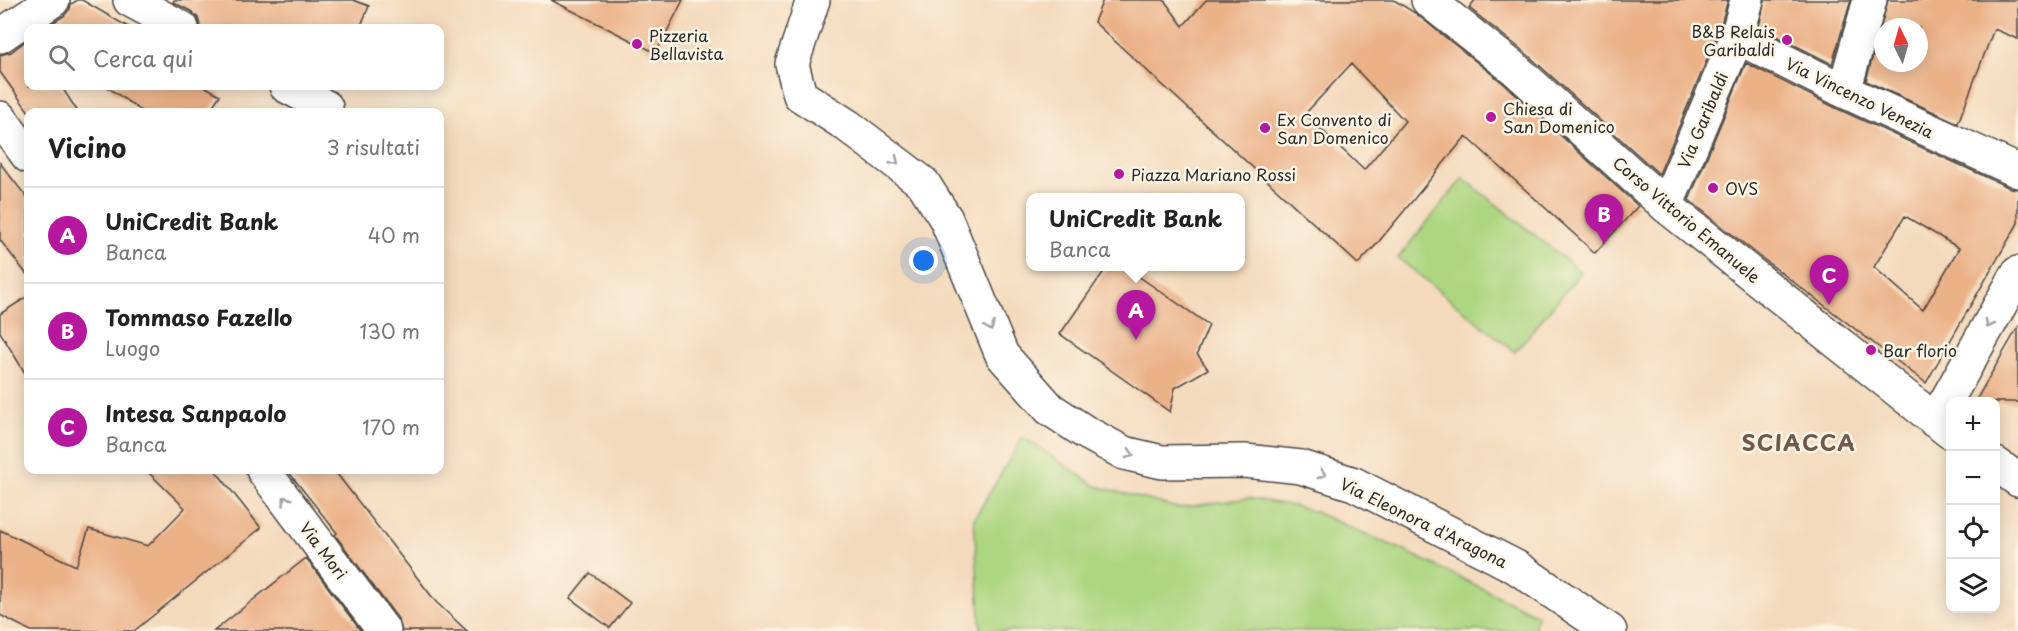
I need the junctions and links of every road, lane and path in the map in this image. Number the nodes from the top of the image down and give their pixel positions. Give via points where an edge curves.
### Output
1 (53, 0) edge
2 (130, 0) edge
3 (813, 0) edge
4 (1428, 0) edge
5 (1747, 0) edge
6 (1870, 0) edge
7 (1461, 10) edge
8 (175, 24) edge
9 (0, 36) edge
10 (1737, 37) junction
11 (294, 90) edge
12 (1844, 91) junction
13 (326, 107) dead end
14 (0, 118) edge
15 (24, 151) edge
16 (2018, 171) edge
17 (1666, 206) junction
18 (2018, 273) edge
19 (1943, 426) edge
20 (2000, 467) edge
21 (266, 474) edge
22 (2018, 480) edge
23 (384, 631) edge
24 (1610, 631) edge

1 - 9 street
2 - 8 street
3 -> 24 street, Via Eleonora d'Aragona via 792,64 800,95 923,183 946,219 1002,356 1050,409 1124,453 1162,462 1245,461 1301,467 1354,484 1516,567
4 - 7 street, Corso Vittorio Emanuele
5 - 10 street, Via Garibaldi
6 - 12 street
7 - 17 street, Corso Vittorio Emanuele via 1515,69
10 - 12 street, Via Vincenzo Venezia
10 - 17 street, Via Garibaldi
11 - 13 street
12 - 16 street, Via Vincenzo Venezia
14 - 15 street
17 - 19 street, Corso Vittorio Emanuele
18 -> 19 street
20 - 22 street
23 -> 21 street, Via Mori

